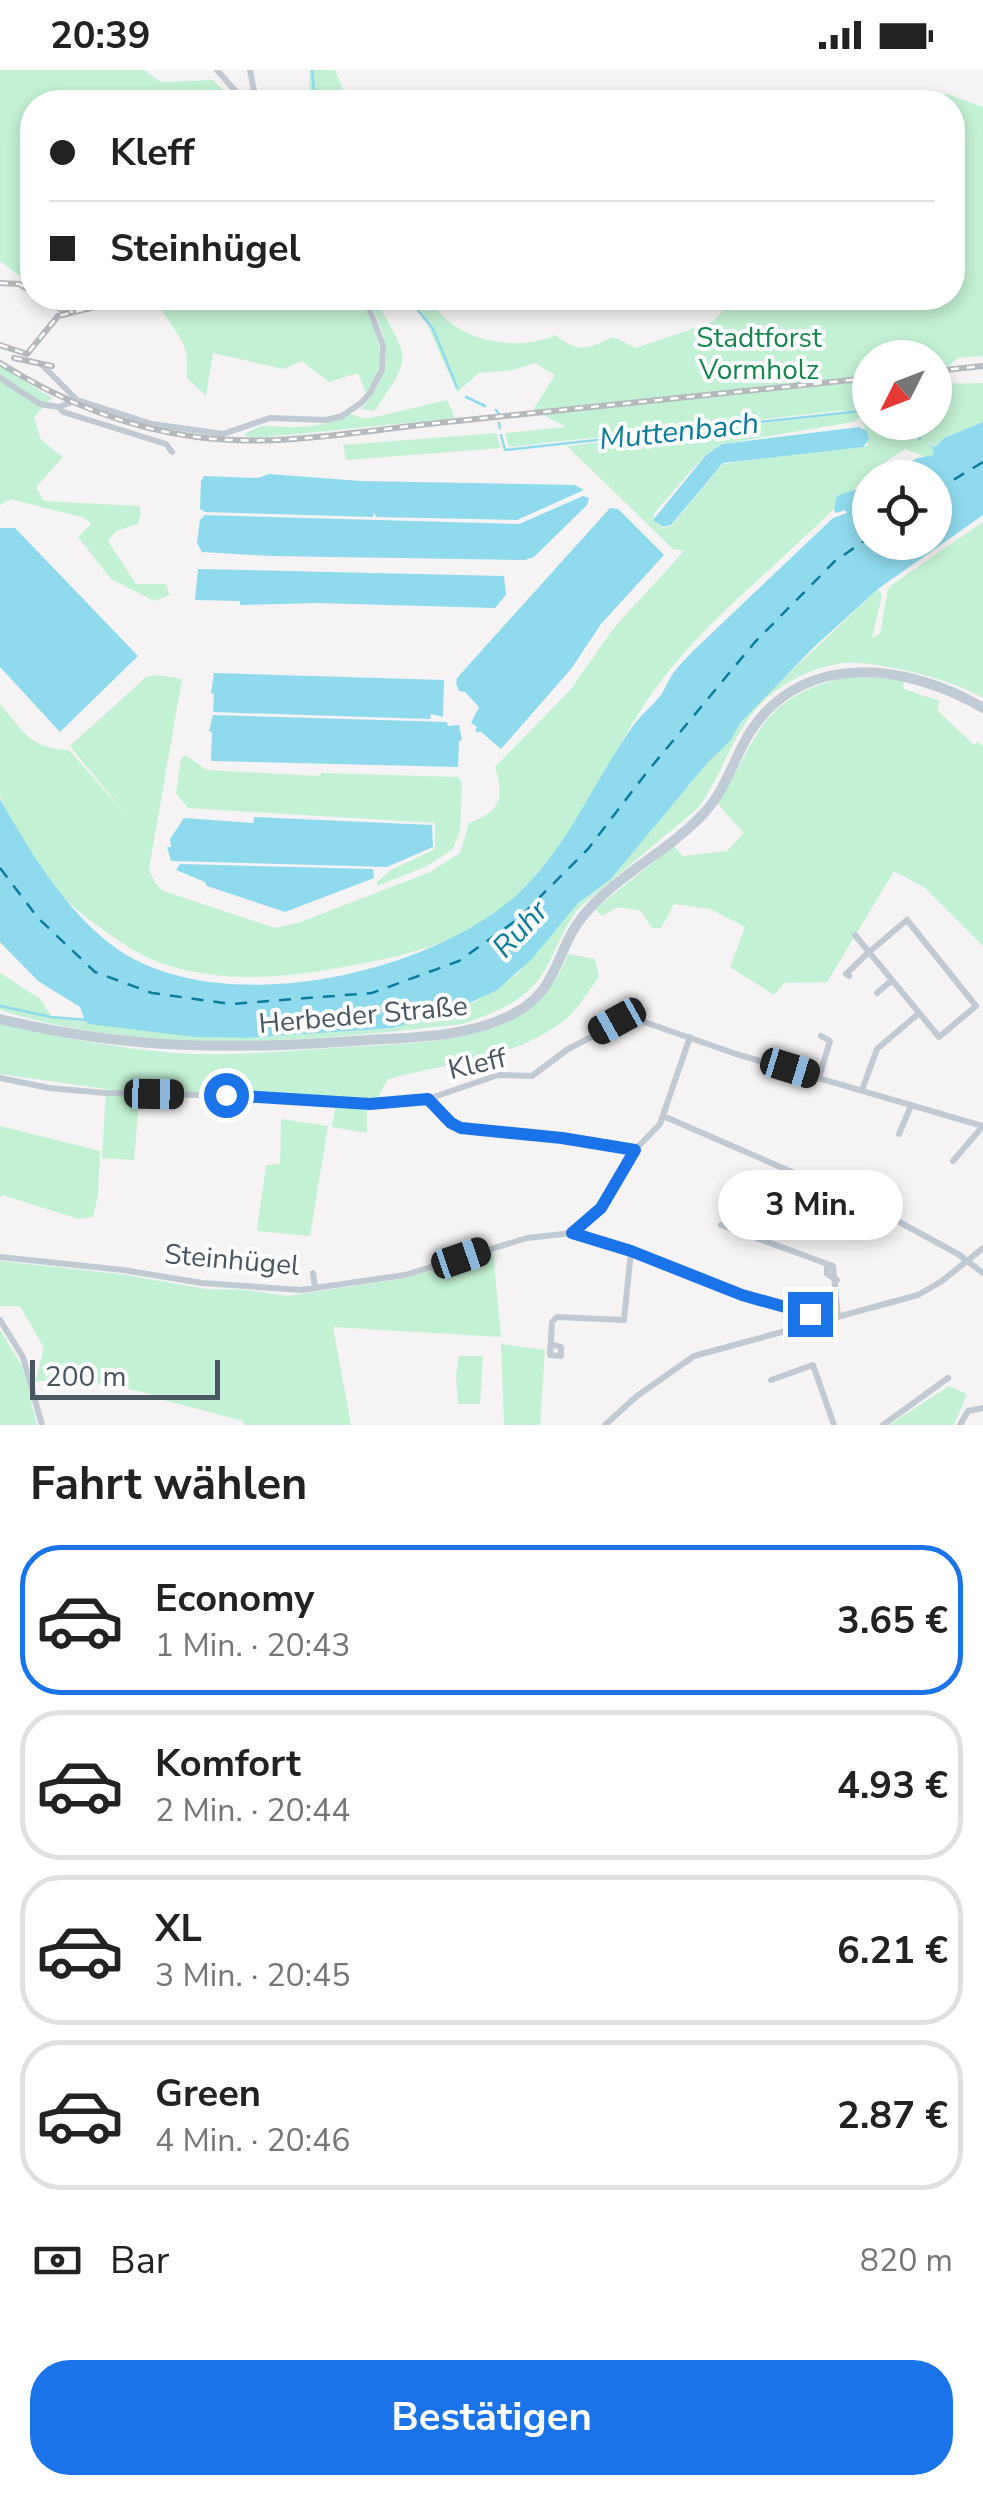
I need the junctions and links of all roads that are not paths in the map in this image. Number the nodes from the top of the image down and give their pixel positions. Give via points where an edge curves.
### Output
1 (216, 70) edge
2 (234, 90) edge
3 (370, 310) edge
4 (41, 364) dead end
5 (0, 378) edge
6 (77, 400) junction
7 (59, 408) junction
8 (172, 452) dead end
9 (983, 708) edge
10 (855, 935) dead end
11 (869, 952) junction
12 (849, 976) dead end
13 (892, 980) junction
14 (877, 993) dead end
15 (918, 1013) junction
16 (0, 1019) edge
17 (821, 1036) dead end
18 (690, 1037) junction
19 (819, 1077) junction
20 (0, 1078) edge
21 (862, 1090) junction
22 (428, 1099) junction
23 (911, 1106) junction
24 (663, 1116) junction
25 (980, 1125) edge
26 (898, 1134) dead end
27 (635, 1150) junction
28 (954, 1160) dead end
29 (721, 1225) dead end
30 (572, 1233) junction
31 (983, 1248) edge
32 (631, 1251) junction
33 (0, 1257) edge
34 (966, 1260) junction
35 (314, 1273) dead end
36 (983, 1273) edge
37 (316, 1288) junction
38 (838, 1317) junction
39 (0, 1320) edge
40 (822, 1321) junction
41 (551, 1344) dead end
42 (948, 1378) dead end
43 (772, 1380) dead end
44 (983, 1408) edge
45 (42, 1425) edge
46 (605, 1425) edge
47 (834, 1425) edge
48 (883, 1425) edge
49 (960, 1425) edge

1 - 2 street
3 - 6 street via 384,364 366,398 334,418 270,418 215,433 152,424
4 - 6 street
5 - 7 street via 40,404
6 - 7 street
7 - 8 street via 166,444
9 - 16 main road, Herbeder Straße via 940,687 870,670 832,674 796,688 754,726 706,811 582,917 554,975 524,1008 488,1024 438,1035 203,1048 97,1038
10 - 11 street
11 - 12 street
11 - 13 street
11 - 15 street via 907,920 976,1006 939,1037
13 - 14 street
13 - 15 street
15 - 21 street via 877,1049
17 - 19 street via 830,1041
18 - 19 street, Kleff
18 - 22 street, Kleff via 626,1017 532,1076 498,1076
18 - 24 street
19 - 21 street, Kleff
20 - 22 street, Kleff via 106,1093 370,1104
21 - 23 street, Kleff
22 - 27 street via 461,1128
23 - 25 street, Kleff
23 - 26 street
24 - 27 street
24 - 34 street via 868,1205
25 - 28 street, Kleff
27 - 30 street via 601,1208
29 - 38 street via 826,1264 836,1280
30 - 32 street, Steinhügel
30 - 37 street, Steinhügel via 513,1242 405,1274
31 - 34 street
32 - 40 street, Steinhügel
32 - 41 street via 624,1320 557,1317
33 - 37 street, Steinhügel via 202,1284
34 - 36 street
34 - 38 street via 918,1295
35 - 37 street
38 - 40 street
39 - 45 street via 23,1357
40 - 46 street via 694,1356
42 - 48 street
43 - 47 street via 813,1364
44 - 49 street via 966,1413

